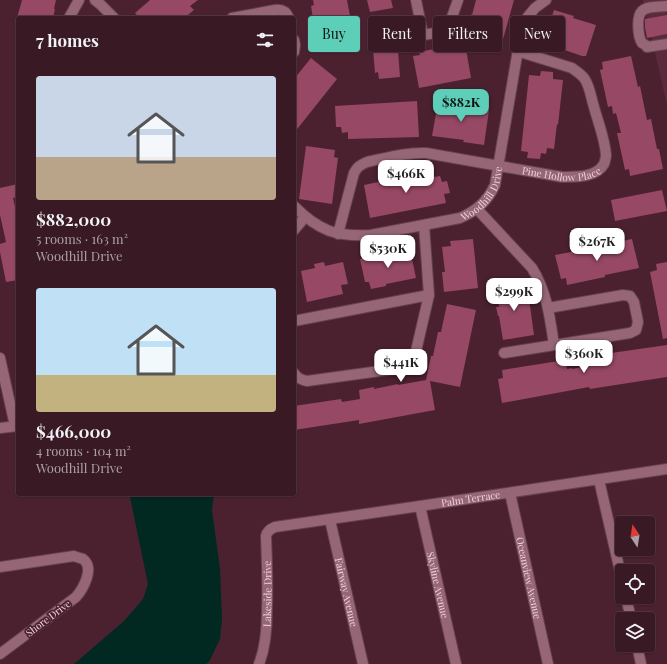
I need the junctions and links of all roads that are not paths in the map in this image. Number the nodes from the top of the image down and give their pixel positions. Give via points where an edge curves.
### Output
1 (79, 0) edge
2 (95, 0) edge
3 (416, 0) edge
4 (458, 0) edge
5 (546, 0) edge
6 (667, 6) edge
7 (70, 16) edge
8 (112, 16) edge
9 (243, 16) edge
10 (288, 16) edge
11 (528, 16) edge
12 (667, 44) edge
13 (517, 52) edge
14 (520, 52) edge
15 (498, 166) junction
16 (296, 208) edge
17 (477, 209) junction
18 (305, 217) junction
19 (424, 225) junction
20 (296, 228) edge
21 (338, 234) junction
22 (428, 294) junction
23 (548, 308) junction
24 (296, 321) edge
25 (554, 345) junction
26 (504, 353) dead end
27 (0, 358) edge
28 (296, 375) edge
29 (16, 422) edge
30 (16, 426) edge
31 (0, 428) edge
32 (667, 469) edge
33 (599, 480) junction
34 (510, 493) junction
35 (420, 506) junction
36 (330, 520) junction
37 (275, 527) joint
38 (618, 564) edge
39 (0, 568) edge
40 (638, 652) edge
41 (0, 654) edge
42 (259, 664) edge
43 (363, 664) edge
44 (456, 664) edge
45 (548, 664) edge
46 (641, 664) edge

1 - 7 street
2 - 8 street
3 - 4 street via 422,35 447,31
5 - 11 street, Woodhill Drive
6 - 12 street via 648,8 638,17 639,36 647,47
9 - 10 street via 281,9
13 - 15 street, Woodhill Drive
14 - 15 street, Pine Hollow Place via 572,68 584,78 606,156 600,169 579,177 562,177
15 - 17 street, Woodhill Drive via 492,192
15 - 21 street, Pine Hollow Place via 418,152 361,164 354,173
16 - 18 street, Woodhill Drive
17 - 19 street, Woodhill Drive via 460,218
17 - 23 street via 532,268 540,282
18 - 20 street
18 - 21 street, Woodhill Drive via 320,227
19 - 21 street, Woodhill Drive via 371,235
19 - 22 street
22 - 24 street
22 - 28 street via 414,357 402,368 307,381
23 - 25 street
23 - 25 street via 623,295 630,296 634,302 638,322 636,330 630,334
25 - 26 street
27 - 29 street
30 - 31 street
32 - 33 street, Palm Terrace
33 - 34 street, Palm Terrace
33 - 38 street
34 - 35 street, Palm Terrace
34 - 45 street, Oceanview Avenue
35 - 36 street, Palm Terrace
35 - 44 street, Skyline Avenue
36 - 37 street, Palm Terrace
36 - 43 street, Fairway Avenue
37 - 42 street, Lakeside Drive via 266,536 267,628 264,652
39 - 41 street, Shore Drive via 74,556 86,563 87,574 84,586 76,597
40 - 46 street

